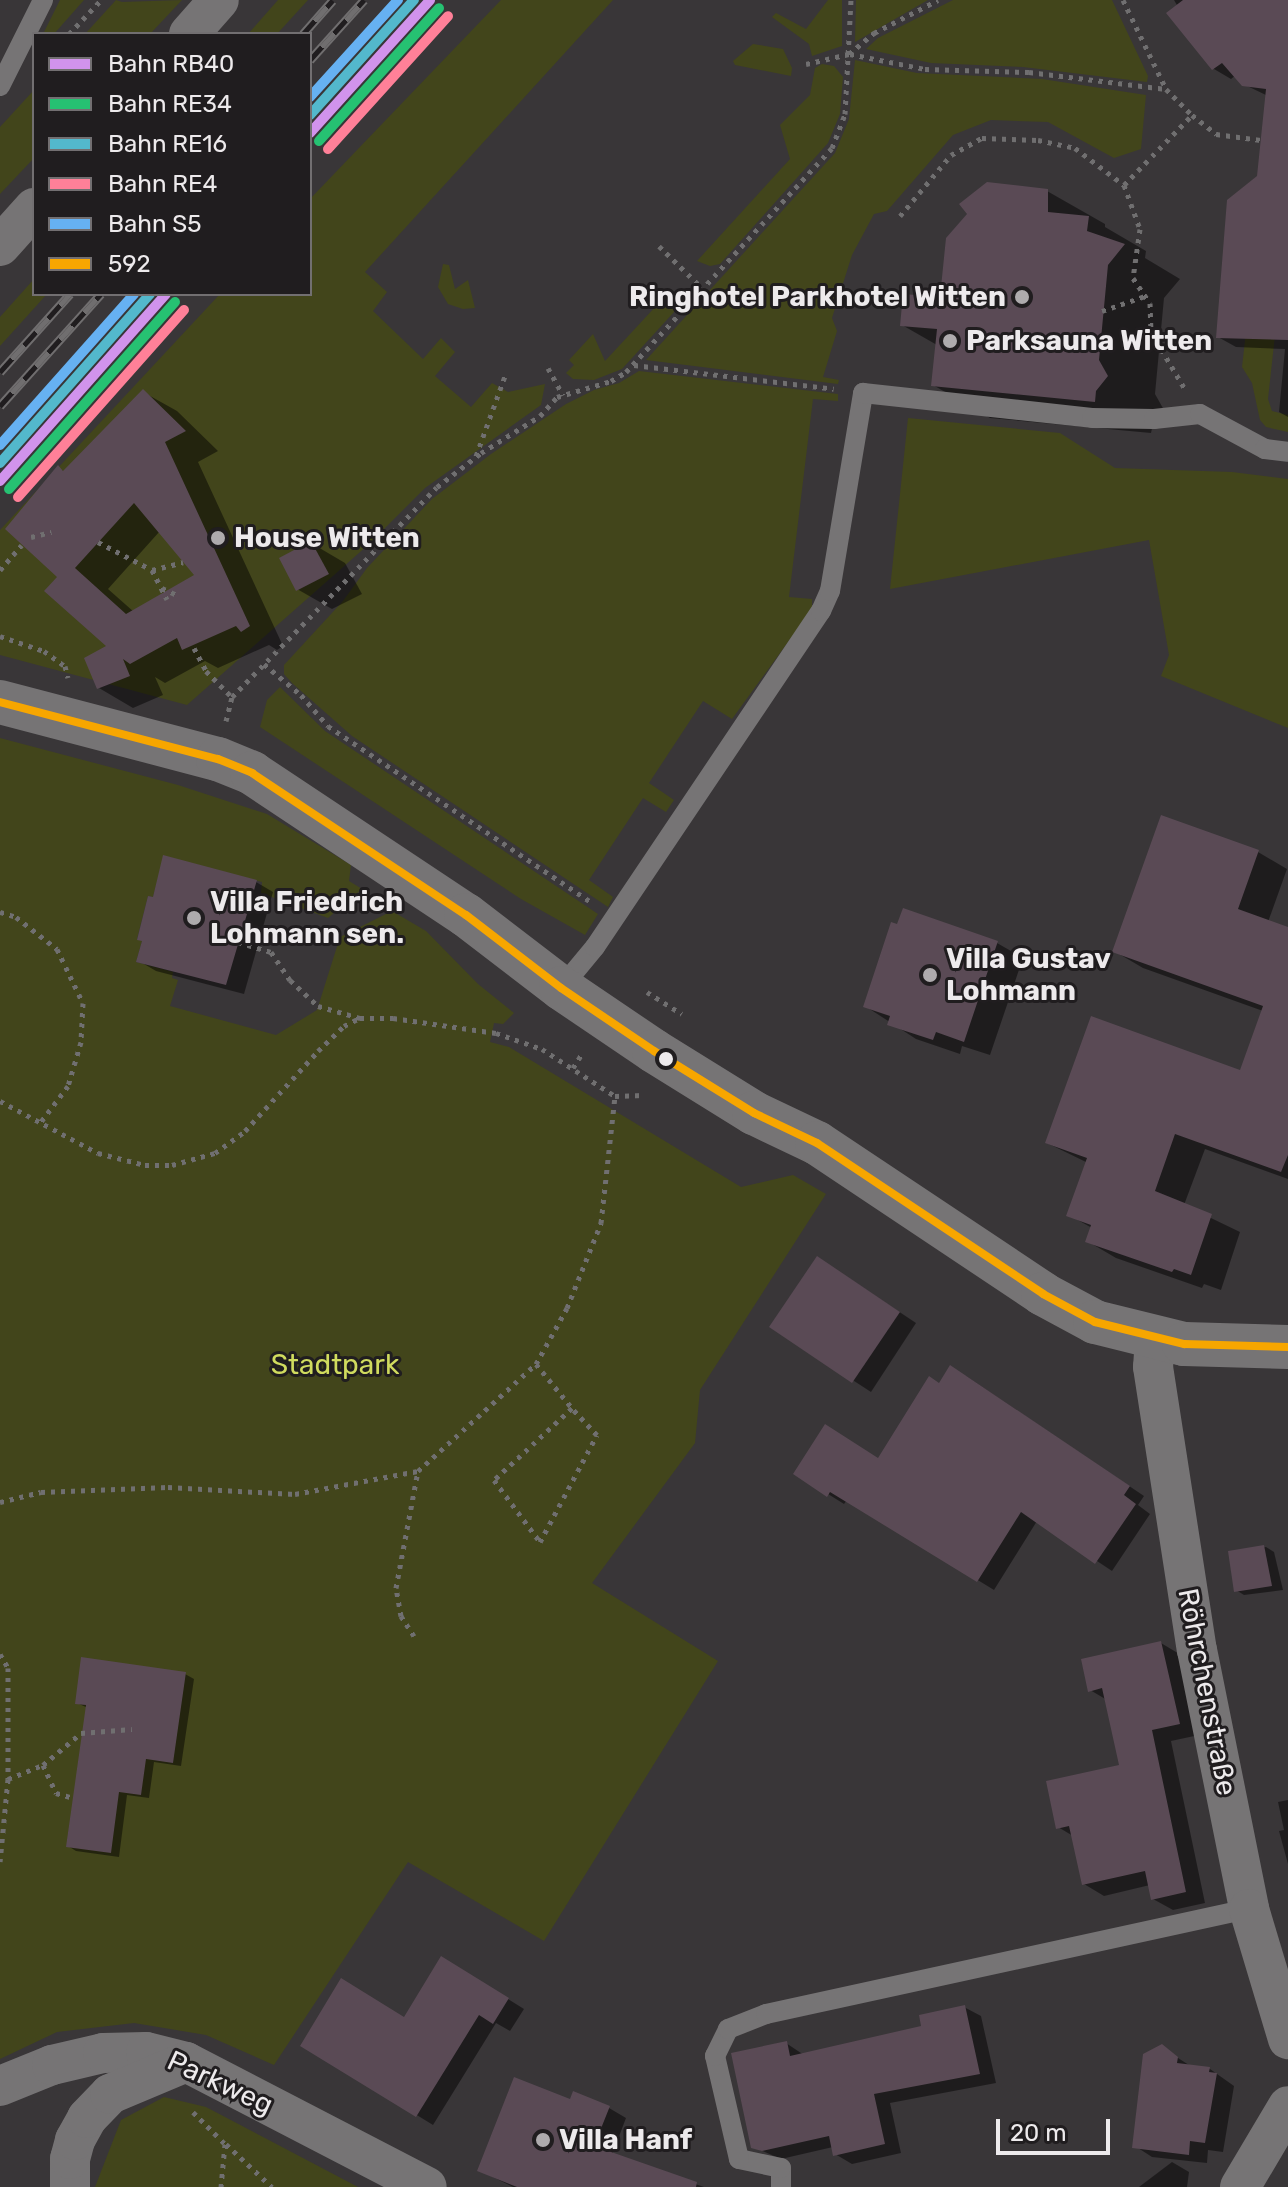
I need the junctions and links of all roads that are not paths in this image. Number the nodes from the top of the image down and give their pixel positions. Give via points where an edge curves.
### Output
1 (43, 0) edge
2 (219, 0) edge
3 (191, 32) edge
4 (0, 86) edge
5 (32, 210) edge
6 (0, 246) edge
7 (1288, 452) edge
8 (0, 702) edge
9 (561, 988) junction
10 (1155, 1339) junction
11 (1288, 1347) edge
12 (1249, 1909) junction
13 (1288, 2039) edge
14 (186, 2062) junction
15 (0, 2086) edge
16 (1288, 2106) edge
17 (70, 2187) edge
18 (427, 2187) edge
19 (781, 2187) edge
20 (1240, 2187) edge

1 - 4 lane
2 - 3 street
5 - 6 street
7 - 9 lane via 1265,449 1200,414 1092,418 863,393 830,591 821,611
8 - 9 main road via 218,759 252,773 466,915
9 - 10 main road via 754,1113 817,1143 1043,1294 1095,1322
10 - 11 main road
10 - 12 street, Röhrchenstraße via 1153,1367 1197,1650
12 - 13 street, Röhrchenstraße
12 - 19 lane via 766,2014 728,2029 715,2056 739,2159 781,2168
14 - 15 street, Parkweg via 146,2052 103,2053 52,2065
14 - 17 street via 110,2094 87,2118 70,2159
14 - 18 street, Parkweg
16 - 20 street

